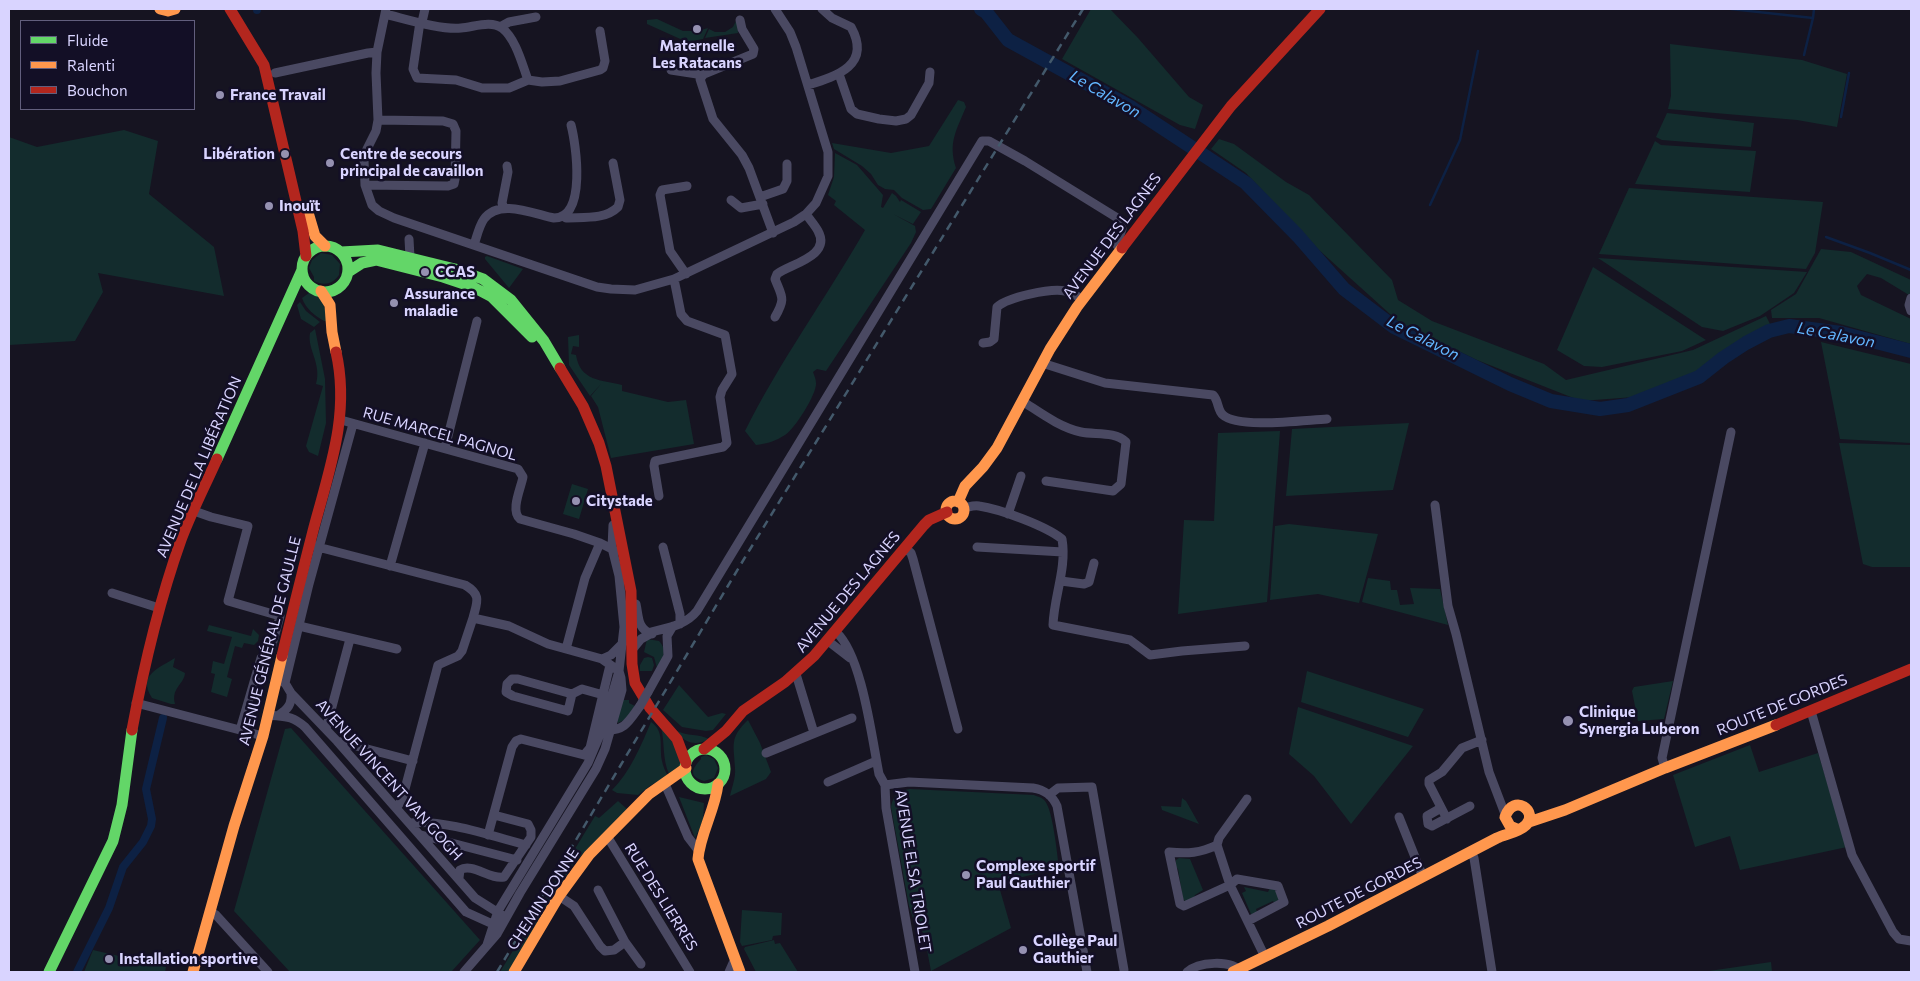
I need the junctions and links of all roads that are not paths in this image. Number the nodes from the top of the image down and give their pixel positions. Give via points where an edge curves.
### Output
1 (160, 9) edge
2 (175, 9) edge
3 (230, 9) edge
4 (240, 9) edge
5 (425, 9) edge
6 (775, 9) edge
7 (822, 9) edge
8 (1320, 9) edge
9 (385, 12) edge
10 (536, 16) dead end
11 (740, 20) dead end
12 (421, 22) junction
13 (500, 27) junction
14 (600, 31) dead end
15 (377, 52) junction
16 (671, 70) dead end
17 (930, 72) dead end
18 (275, 73) junction
19 (839, 74) junction
20 (701, 77) junction
21 (528, 80) junction
22 (808, 85) junction
23 (378, 120) junction
24 (571, 125) dead end
25 (613, 163) dead end
26 (787, 164) dead end
27 (507, 166) dead end
28 (365, 186) junction
29 (688, 186) dead end
30 (731, 200) dead end
31 (762, 200) junction
32 (504, 208) junction
33 (806, 214) junction
34 (563, 216) junction
35 (413, 224) junction
36 (773, 233) junction
37 (409, 239) junction
38 (474, 245) junction
39 (325, 246) junction
40 (1121, 251) junction
41 (341, 252) junction
42 (393, 254) junction
43 (306, 256) junction
44 (410, 257) junction
45 (376, 260) junction
46 (302, 270) junction
47 (348, 272) junction
48 (686, 274) junction
49 (674, 279) junction
50 (339, 287) junction
51 (317, 290) junction
52 (1911, 298) edge
53 (1083, 300) junction
54 (286, 306) junction
55 (1911, 311) edge
56 (331, 312) junction
57 (775, 316) dead end
58 (477, 322) dead end
59 (983, 343) dead end
60 (1042, 363) junction
61 (574, 390) junction
62 (1022, 401) junction
63 (1327, 419) dead end
64 (341, 420) junction
65 (353, 424) junction
66 (1731, 432) dead end
67 (425, 443) junction
68 (445, 448) junction
69 (1021, 476) dead end
70 (1046, 481) dead end
71 (659, 496) dead end
72 (613, 504) junction
73 (961, 505) junction
74 (1435, 505) dead end
75 (194, 511) junction
76 (1008, 514) junction
77 (600, 543) junction
78 (315, 546) junction
79 (663, 547) dead end
80 (978, 547) dead end
81 (612, 548) junction
82 (905, 548) junction
83 (1063, 552) junction
84 (624, 554) junction
85 (1094, 563) dead end
86 (390, 566) junction
87 (1061, 581) junction
88 (631, 591) junction
89 (112, 593) dead end
90 (159, 608) junction
91 (473, 618) junction
92 (676, 625) junction
93 (300, 626) junction
94 (836, 632) junction
95 (649, 633) junction
96 (350, 638) junction
97 (828, 641) junction
98 (666, 642) junction
99 (1245, 646) dead end
100 (628, 647) junction
101 (566, 648) junction
102 (397, 649) dead end
103 (602, 659) junction
104 (852, 660) junction
105 (610, 664) junction
106 (1911, 669) edge
107 (619, 671) junction
108 (796, 674) junction
109 (281, 681) junction
110 (291, 693) junction
111 (572, 694) junction
112 (608, 696) junction
113 (136, 703) junction
114 (617, 706) junction
115 (1812, 711) junction
116 (274, 715) junction
117 (852, 718) dead end
118 (326, 729) junction
119 (958, 729) dead end
120 (240, 730) junction
121 (606, 730) junction
122 (726, 731) junction
123 (814, 734) junction
124 (263, 736) junction
125 (677, 739) junction
126 (1482, 740) junction
127 (337, 741) junction
128 (703, 750) junction
129 (766, 753) dead end
130 (722, 758) junction
131 (876, 760) junction
132 (413, 761) junction
133 (686, 766) junction
134 (1665, 768) junction
135 (828, 782) dead end
136 (666, 784) junction
137 (718, 784) junction
138 (885, 785) junction
139 (695, 786) junction
140 (1498, 794) junction
141 (1049, 795) junction
142 (1247, 799) dead end
143 (1470, 806) dead end
144 (1520, 806) junction
145 (396, 808) junction
146 (1441, 808) junction
147 (1553, 813) junction
148 (494, 815) junction
149 (1399, 817) dead end
150 (1505, 817) junction
151 (1447, 819) junction
152 (707, 822) junction
153 (1529, 822) junction
154 (409, 823) junction
155 (1517, 829) junction
156 (421, 835) junction
157 (488, 835) junction
158 (607, 836) junction
159 (1497, 838) junction
160 (526, 845) junction
161 (1216, 845) junction
162 (698, 850) junction
163 (1471, 852) junction
164 (517, 860) junction
165 (1423, 877) junction
166 (459, 878) junction
167 (1230, 885) junction
168 (598, 890) dead end
169 (559, 896) junction
170 (480, 902) junction
171 (210, 911) junction
172 (498, 911) junction
173 (476, 915) junction
174 (1248, 920) junction
175 (503, 923) junction
176 (492, 924) junction
177 (1911, 941) edge
178 (625, 942) junction
179 (486, 949) junction
180 (1265, 956) junction
181 (641, 964) dead end
182 (734, 966) edge
183 (1124, 970) dead end
184 (1238, 971) edge
185 (49, 972) edge
186 (193, 972) edge
187 (268, 972) edge
188 (464, 972) edge
189 (514, 972) edge
190 (690, 972) edge
191 (915, 972) edge
192 (1087, 972) edge
193 (1187, 972) edge
194 (1492, 972) edge

1 - 2 street
3 - 43 street via 255,48 267,78
4 - 18 street via 264,47
5 - 12 street
6 - 22 street via 790,32
7 - 19 street via 851,27 857,43 856,55
8 - 40 street, AVENUE DES LAGNES via 1210,132
9 - 12 street
9 - 15 street
10 - 13 street
11 - 20 street via 754,49 753,54
12 - 13 street via 451,28 490,24
12 - 21 street via 412,70 417,78 456,80 482,88 509,88
13 - 21 street via 510,38
14 - 21 street via 605,61 603,68 560,81
15 - 18 street
15 - 23 street
16 - 20 street
17 - 19 street via 929,83 911,115 896,121 857,114 852,109
18 - 39 street via 310,222 315,236
19 - 22 street
20 - 31 street via 713,119 750,168
22 - 33 street via 827,146 830,167 821,196
23 - 28 street via 364,160
23 - 28 street via 443,120 453,124 456,131 455,179 454,184 448,186
24 - 34 street via 577,167 576,195
25 - 34 street via 620,200 618,207 602,216
26 - 31 street via 784,189
27 - 32 street
28 - 35 street via 372,205 379,211
29 - 48 street via 662,190 660,195 670,251
30 - 31 street via 741,208
31 - 36 street
32 - 34 street via 554,218
32 - 38 street via 486,217
33 - 36 street
33 - 57 street via 819,232 820,241 808,259 777,274 775,279 783,296
35 - 37 street
35 - 38 street
36 - 48 street
37 - 42 street via 405,247
37 - 44 street
38 - 49 street via 611,289 646,288
39 - 41 street
39 - 43 street
40 - 53 street, AVENUE DES LAGNES
40 - 92 street via 1117,245 1122,229 1119,219 1025,161 989,141 982,141 706,599 691,618
41 - 42 street via 370,249
41 - 47 street via 347,261
42 - 44 street
43 - 46 street
44 - 45 street via 405,262
44 - 61 street via 469,273 504,293 535,328
45 - 47 street via 362,263
45 - 61 street via 462,283 492,297 531,335
46 - 51 street via 306,281
46 - 54 street, AVENUE DE LA LIBÉRATION
47 - 50 street
48 - 49 street
49 - 71 street via 681,314 687,322 725,334 732,374 720,397 727,443 723,448 655,461
50 - 51 street
50 - 56 street, AVENUE GÉNÉRAL DE GAULLE
51 - 54 street, AVENUE DE LA LIBÉRATION via 302,293
51 - 56 street, AVENUE GÉNÉRAL DE GAULLE via 329,300
52 - 55 street
53 - 59 street via 1071,292 1059,290 1002,302 997,307 994,339
53 - 60 street, AVENUE DES LAGNES
54 - 75 street, AVENUE DE LA LIBÉRATION
56 - 64 street, AVENUE GÉNÉRAL DE GAULLE via 341,372
58 - 68 street
60 - 62 street, AVENUE DES LAGNES
60 - 63 street via 1105,383 1213,395 1217,398 1219,411 1234,422
61 - 72 street via 599,443
62 - 70 street via 1067,428 1117,436 1126,442 1121,484 1113,491
62 - 73 street, AVENUE DES LAGNES via 997,448 965,486
64 - 65 street, RUE MARCEL PAGNOL
64 - 78 street, AVENUE GÉNÉRAL DE GAULLE
65 - 67 street, RUE MARCEL PAGNOL
65 - 78 street
66 - 134 street via 1662,758
67 - 68 street, RUE MARCEL PAGNOL
67 - 86 street
68 - 77 street, RUE MARCEL PAGNOL via 518,469 523,476 515,510 520,519
69 - 76 street
72 - 81 street
72 - 84 street
73 - 76 street via 980,506
73 - 82 street, AVENUE DES LAGNES via 949,504 947,512 929,520
74 - 126 street via 1448,606
75 - 90 street, AVENUE DE LA LIBÉRATION
75 - 120 street via 248,526 228,601 280,616 270,652 261,658
76 - 83 street via 1055,533 1062,539
77 - 81 street, RUE MARCEL PAGNOL
77 - 101 street via 585,578
78 - 86 street
78 - 93 street
78 - 109 street, AVENUE GÉNÉRAL DE GAULLE via 288,626
79 - 92 street via 680,614
80 - 83 street
81 - 84 street, RUE MARCEL PAGNOL
81 - 100 street
82 - 94 street, AVENUE DES LAGNES
82 - 119 street via 912,560
83 - 87 street
84 - 88 street
85 - 87 street via 1089,582
86 - 91 street via 470,588 477,601
87 - 99 street via 1053,625 1130,640 1150,655
88 - 95 street via 640,626
88 - 100 street
89 - 90 street
90 - 113 street, AVENUE DE LA LIBÉRATION
91 - 101 street via 509,626
91 - 132 street via 462,651 438,665
92 - 95 street
92 - 98 street
93 - 96 street
93 - 109 street
94 - 97 street, AVENUE DES LAGNES
94 - 104 street, AVENUE ELSA TRIOLET
95 - 98 street
95 - 100 street
96 - 102 street
96 - 118 street
97 - 104 street
97 - 108 street, AVENUE DES LAGNES
98 - 121 street, bridge via 668,656 640,706 624,726 618,730
100 - 103 street
100 - 107 street
100 - 125 street via 638,690
101 - 103 street
103 - 105 street
104 - 131 street, AVENUE ELSA TRIOLET via 858,674
105 - 107 street
105 - 112 street
106 - 115 street, ROUTE DE GORDES
107 - 112 street
107 - 114 street via 622,690
108 - 122 street, AVENUE DES LAGNES via 743,712
108 - 123 street
109 - 110 street, AVENUE VINCENT VAN GOGH
109 - 116 street, AVENUE GÉNÉRAL DE GAULLE
110 - 116 street via 287,710
110 - 118 street, AVENUE VINCENT VAN GOGH
111 - 111 street via 568,711 506,692 507,684 518,679
111 - 112 street via 582,689
112 - 114 street
112 - 121 street
112 - 148 street via 590,748 584,755 521,739 516,741
113 - 120 street
113 - 185 street, AVENUE DE LA LIBÉRATION via 122,805 113,841
114 - 121 street
115 - 134 street, ROUTE DE GORDES
115 - 177 street via 1852,855 1893,932 1899,939
116 - 124 street, AVENUE GÉNÉRAL DE GAULLE
116 - 173 street, AVENUE VINCENT VAN GOGH via 296,720 305,727 466,912
117 - 123 street
118 - 127 street, AVENUE VINCENT VAN GOGH
120 - 124 street
121 - 172 street
121 - 175 street via 596,769
122 - 128 street, AVENUE DES LAGNES
122 - 130 street
123 - 129 street
124 - 171 street, AVENUE GÉNÉRAL DE GAULLE
125 - 128 street
125 - 133 street
126 - 140 street
126 - 146 street via 1462,748 1442,772 1429,780
127 - 132 street
127 - 145 street, AVENUE VINCENT VAN GOGH
128 - 130 street via 712,751
128 - 133 street via 694,753
130 - 137 street via 725,772
131 - 135 street
131 - 138 street, AVENUE ELSA TRIOLET
132 - 145 street via 402,800
133 - 136 street, CHEMIN DONNE
133 - 139 street via 687,777
134 - 147 street, ROUTE DE GORDES
136 - 139 street
136 - 158 street, CHEMIN DONNE via 649,794
136 - 162 street via 688,837
137 - 139 street via 707,789
137 - 152 street via 716,802
138 - 141 street via 909,782 1033,788
138 - 191 street, AVENUE ELSA TRIOLET via 886,808
139 - 152 street via 708,805
140 - 144 street
140 - 150 street
141 - 183 street via 1058,788 1092,787
141 - 192 street via 1057,806
142 - 161 street
143 - 151 street
144 - 147 street via 1540,813
144 - 150 street via 1510,807
144 - 153 street via 1530,814
145 - 154 street, AVENUE VINCENT VAN GOGH
146 - 151 street
146 - 151 street via 1427,816 1428,824 1432,826
147 - 153 street, ROUTE DE GORDES
148 - 157 street
148 - 160 street via 528,824 531,837
149 - 165 street
150 - 155 street via 1510,826
150 - 159 street
152 - 162 street
153 - 155 street
154 - 156 street, AVENUE VINCENT VAN GOGH
154 - 157 street via 423,821
155 - 159 street, ROUTE DE GORDES
156 - 164 street
156 - 166 street, AVENUE VINCENT VAN GOGH
157 - 160 street
158 - 169 street, CHEMIN DONNE
158 - 190 street, RUE DES LIERRES
159 - 163 street, ROUTE DE GORDES
160 - 164 street
161 - 167 street
161 - 167 street via 1190,854 1169,852 1180,904 1184,906
162 - 182 street via 698,859
163 - 165 street, ROUTE DE GORDES
163 - 194 street
164 - 166 street via 504,877 468,868 460,870
165 - 180 street, ROUTE DE GORDES
166 - 170 street, AVENUE VINCENT VAN GOGH
167 - 174 street
167 - 174 street via 1237,880 1278,886 1284,902
168 - 178 street
169 - 178 street via 574,906 605,951 614,950
169 - 189 street, CHEMIN DONNE
170 - 172 street, AVENUE VINCENT VAN GOGH
170 - 173 street via 482,910
171 - 186 street, AVENUE GÉNÉRAL DE GAULLE
171 - 187 street
172 - 175 street via 502,914
172 - 176 street
173 - 176 street, AVENUE VINCENT VAN GOGH
174 - 180 street
175 - 176 street, AVENUE VINCENT VAN GOGH
175 - 179 street
176 - 179 street
178 - 181 street
179 - 188 street
180 - 184 street, ROUTE DE GORDES
184 - 193 street via 1228,964 1199,964

